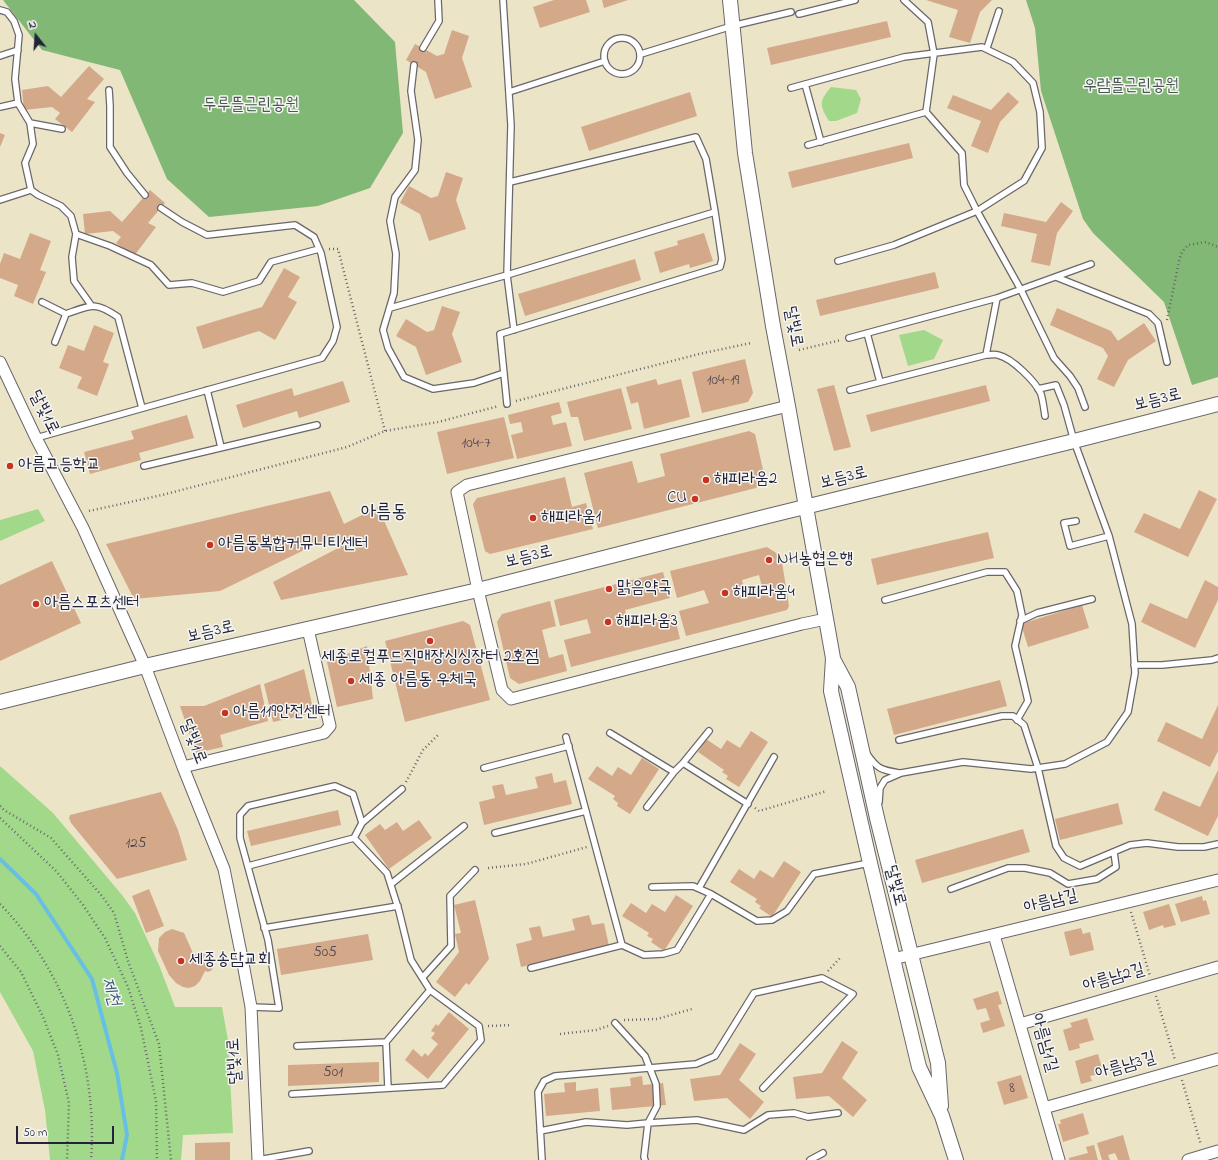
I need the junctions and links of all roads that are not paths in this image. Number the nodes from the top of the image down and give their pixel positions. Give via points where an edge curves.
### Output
1 (438, 0) edge
2 (503, 0) edge
3 (730, 0) edge
4 (855, 0) edge
5 (904, 0) edge
6 (0, 10) edge
7 (999, 11) dead end
8 (792, 12) dead end
9 (799, 14) dead end
10 (732, 26) junction
11 (423, 48) dead end
12 (987, 48) junction
13 (18, 50) junction
14 (640, 54) junction
15 (934, 54) junction
16 (0, 56) edge
17 (605, 61) junction
18 (414, 65) dead end
19 (805, 84) junction
20 (791, 88) dead end
21 (108, 90) dead end
22 (509, 92) junction
23 (18, 103) junction
24 (0, 107) edge
25 (926, 112) junction
26 (30, 123) junction
27 (62, 129) dead end
28 (821, 142) junction
29 (808, 145) dead end
30 (510, 182) junction
31 (31, 190) junction
32 (145, 195) dead end
33 (0, 200) edge
34 (161, 208) dead end
35 (977, 211) junction
36 (715, 212) junction
37 (76, 234) junction
38 (319, 249) junction
39 (838, 261) dead end
40 (1091, 264) dead end
41 (507, 274) junction
42 (1056, 277) junction
43 (1021, 290) junction
44 (996, 298) junction
45 (42, 302) dead end
46 (91, 305) junction
47 (390, 308) junction
48 (66, 314) junction
49 (514, 330) junction
50 (867, 333) junction
51 (849, 338) road end
52 (55, 342) dead end
53 (986, 355) junction
54 (0, 362) edge
55 (1167, 362) dead end
56 (504, 373) junction
57 (880, 382) junction
58 (1038, 389) junction
59 (207, 390) junction
60 (850, 390) dead end
61 (507, 404) road end
62 (1218, 404) edge
63 (788, 406) junction
64 (1084, 407) dead end
65 (142, 408) junction
66 (1045, 416) dead end
67 (317, 425) dead end
68 (36, 438) junction
69 (1074, 441) junction
70 (221, 447) junction
71 (144, 466) dead end
72 (806, 507) junction
73 (1076, 521) dead end
74 (1109, 536) junction
75 (478, 590) junction
76 (1092, 599) dead end
77 (885, 600) dead end
78 (826, 619) junction
79 (1020, 621) junction
80 (308, 629) junction
81 (833, 658) junction
82 (1218, 658) edge
83 (1134, 665) junction
84 (144, 666) junction
85 (0, 702) edge
86 (1017, 720) junction
87 (709, 731) dead end
88 (610, 733) dead end
89 (566, 737) dead end
90 (859, 740) junction
91 (899, 740) dead end
92 (569, 746) junction
93 (774, 757) dead end
94 (683, 763) junction
95 (183, 767) junction
96 (484, 768) dead end
97 (1038, 768) junction
98 (674, 772) junction
99 (901, 773) junction
100 (402, 789) road end
101 (748, 804) junction
102 (647, 807) dead end
103 (586, 811) junction
104 (877, 818) junction
105 (362, 824) junction
106 (464, 826) dead end
107 (494, 833) dead end
108 (354, 838) junction
109 (1218, 844) edge
110 (1114, 852) junction
111 (870, 863) junction
112 (248, 866) junction
113 (475, 870) dead end
114 (1218, 880) edge
115 (391, 884) junction
116 (652, 887) dead end
117 (699, 888) junction
118 (951, 889) dead end
119 (711, 894) junction
120 (398, 906) junction
121 (264, 928) junction
122 (994, 935) junction
123 (622, 945) junction
124 (910, 954) junction
125 (893, 959) junction
126 (1218, 967) edge
127 (532, 968) dead end
128 (422, 977) junction
129 (430, 990) junction
130 (251, 1007) junction
131 (615, 1023) dead end
132 (1020, 1024) junction
133 (386, 1042) junction
134 (297, 1046) dead end
135 (1218, 1059) edge
136 (650, 1068) junction
137 (388, 1088) junction
138 (763, 1088) dead end
139 (292, 1094) dead end
140 (1044, 1108) junction
141 (838, 1113) dead end
142 (942, 1116) junction
143 (648, 1122) junction
144 (540, 1131) junction
145 (309, 1151) dead end
146 (1218, 1151) edge
147 (823, 1153) dead end
148 (258, 1160) edge
149 (542, 1160) edge
150 (645, 1160) edge
151 (810, 1160) edge
152 (956, 1160) edge
153 (1059, 1160) edge
154 (1188, 1160) edge

1 - 11 lane via 439,21
2 - 22 lane
3 - 10 street, 달빛로
4 - 9 lane
5 - 15 lane via 928,22
6 - 13 lane via 7,12 14,21 19,35
7 - 12 lane
8 - 10 lane
10 - 14 lane
10 - 63 street, 달빛로 via 745,153
12 - 15 lane
12 - 35 lane via 1013,62 1033,83 1040,112 1042,148 1024,181
13 - 16 lane
13 - 23 lane
14 - 17 lane via 638,66 628,73 616,73
14 - 17 lane via 636,44 631,40 619,38 609,44 604,55
15 - 19 lane via 904,57
15 - 25 lane
17 - 22 lane
18 - 47 lane via 411,91 418,140 415,170 395,197 390,221 396,254 394,293
19 - 20 lane
19 - 28 lane
21 - 32 lane via 110,147
22 - 30 lane via 512,125
23 - 24 lane
23 - 26 lane
25 - 28 lane
25 - 35 lane via 962,153 964,185
26 - 27 lane
26 - 31 lane via 33,144 25,163
28 - 29 lane
30 - 36 lane via 696,137 706,159
30 - 41 lane
31 - 33 lane
31 - 37 lane via 61,206 71,216
34 - 38 lane via 207,235 295,225 314,237
35 - 39 lane via 894,245
35 - 43 lane
36 - 41 lane
36 - 49 lane via 722,259 720,266
37 - 38 lane via 151,265 169,285 192,283 222,292 259,281 271,262
37 - 46 lane via 72,257 74,281
38 - 59 lane via 337,327 334,341 322,358
40 - 42 lane
41 - 47 lane
41 - 49 lane
42 - 43 lane
42 - 55 lane via 1149,314 1158,323
43 - 44 lane
43 - 64 lane via 1054,358 1078,388
44 - 50 lane
44 - 53 lane
45 - 48 lane
46 - 48 lane
46 - 65 lane via 105,308 118,317
47 - 56 lane via 383,330 388,348 404,377 433,389 474,383
48 - 52 lane
49 - 56 lane via 500,334
50 - 51 lane
50 - 57 lane
53 - 57 lane
53 - 58 lane via 1005,358
54 - 68 street, 달빛1로
56 - 61 lane
57 - 60 lane
58 - 66 lane
58 - 69 lane via 1056,384
59 - 65 lane
59 - 70 lane
62 - 69 street, 보듬3로
63 - 72 street, 달빛로
63 - 75 street via 467,485 457,492
65 - 68 lane
67 - 70 lane
68 - 84 street, 달빛1로 via 83,528
69 - 72 street, 보듬3로
69 - 74 lane
70 - 71 lane
72 - 75 street, 보듬3로
72 - 78 street, 달빛로
73 - 74 lane via 1064,524 1070,546
74 - 83 lane via 1132,624
75 - 78 street via 502,690 511,699
75 - 80 street, 보듬3로
76 - 79 lane via 1037,613
77 - 79 lane via 987,572 1005,572 1017,591 1022,616
78 - 81 street, 달빛로
79 - 86 lane via 1015,646 1028,701
80 - 84 street, 보듬3로
80 - 95 street via 330,726 324,733
81 - 90 street, 달빛로 via 848,687
81 - 111 street, 달빛로 via 831,691
82 - 83 lane via 1162,665
83 - 97 lane via 1135,673 1128,712 1107,742 1066,764
84 - 85 street, 보듬3로
84 - 95 street, 달빛1로
86 - 91 lane via 1012,716 1002,716
86 - 97 lane via 1024,725
87 - 94 lane
88 - 98 lane
89 - 92 lane
90 - 99 lane via 874,765 882,770
90 - 104 street, 달빛로
92 - 96 lane
92 - 103 lane
93 - 101 lane
94 - 98 lane
94 - 101 lane
95 - 130 street, 달빛1로 via 224,869
97 - 99 lane via 963,762
97 - 110 lane via 1056,846 1064,858 1080,866
98 - 102 lane
99 - 104 lane via 884,780 880,788
100 - 105 lane
101 - 117 lane
103 - 107 lane
103 - 123 lane
104 - 124 street, 달빛로
105 - 108 lane
105 - 112 lane via 353,794 335,786 248,806 240,815 240,838
106 - 115 lane
108 - 112 lane
108 - 115 lane via 387,873
109 - 110 lane via 1178,847 1147,843 1130,845
110 - 118 lane via 1116,867 1097,879 1068,884 1050,873 1025,868 1008,868
111 - 119 lane via 814,874 787,910 772,920 757,921
111 - 125 street, 달빛로
112 - 121 lane
113 - 128 lane via 450,896 451,946
114 - 122 street, 아름남길
115 - 120 lane
116 - 117 lane
117 - 119 lane
119 - 123 lane via 677,950 663,954 644,954
120 - 121 lane
120 - 128 lane via 411,960
121 - 130 lane via 279,1008
122 - 124 street, 아름남길
122 - 132 street, 아름남1길
123 - 127 lane
124 - 125 street, 아름남길
124 - 142 street, 달빛로 via 938,1063
125 - 142 street, 달빛로 via 919,1068
126 - 132 street, 아름남2길
128 - 129 lane
129 - 133 lane
129 - 137 lane via 479,1026 481,1040 443,1085
130 - 148 street, 달빛1로
131 - 136 lane via 645,1056
132 - 140 street, 아름남1길
133 - 134 lane
133 - 137 lane
135 - 140 street, 아름남3길
136 - 138 lane via 696,1064 715,1056 754,993 822,978 853,994
136 - 143 lane via 656,1084 657,1106
136 - 144 lane via 555,1076 544,1081 538,1092
137 - 139 lane
140 - 153 street, 아름남1길
141 - 143 lane via 808,1117 794,1113 768,1115 744,1130 697,1120
142 - 152 street, 달빛로
143 - 144 lane via 627,1125 586,1122
143 - 150 lane
144 - 149 lane
145 - 148 lane
146 - 154 street
147 - 151 lane

